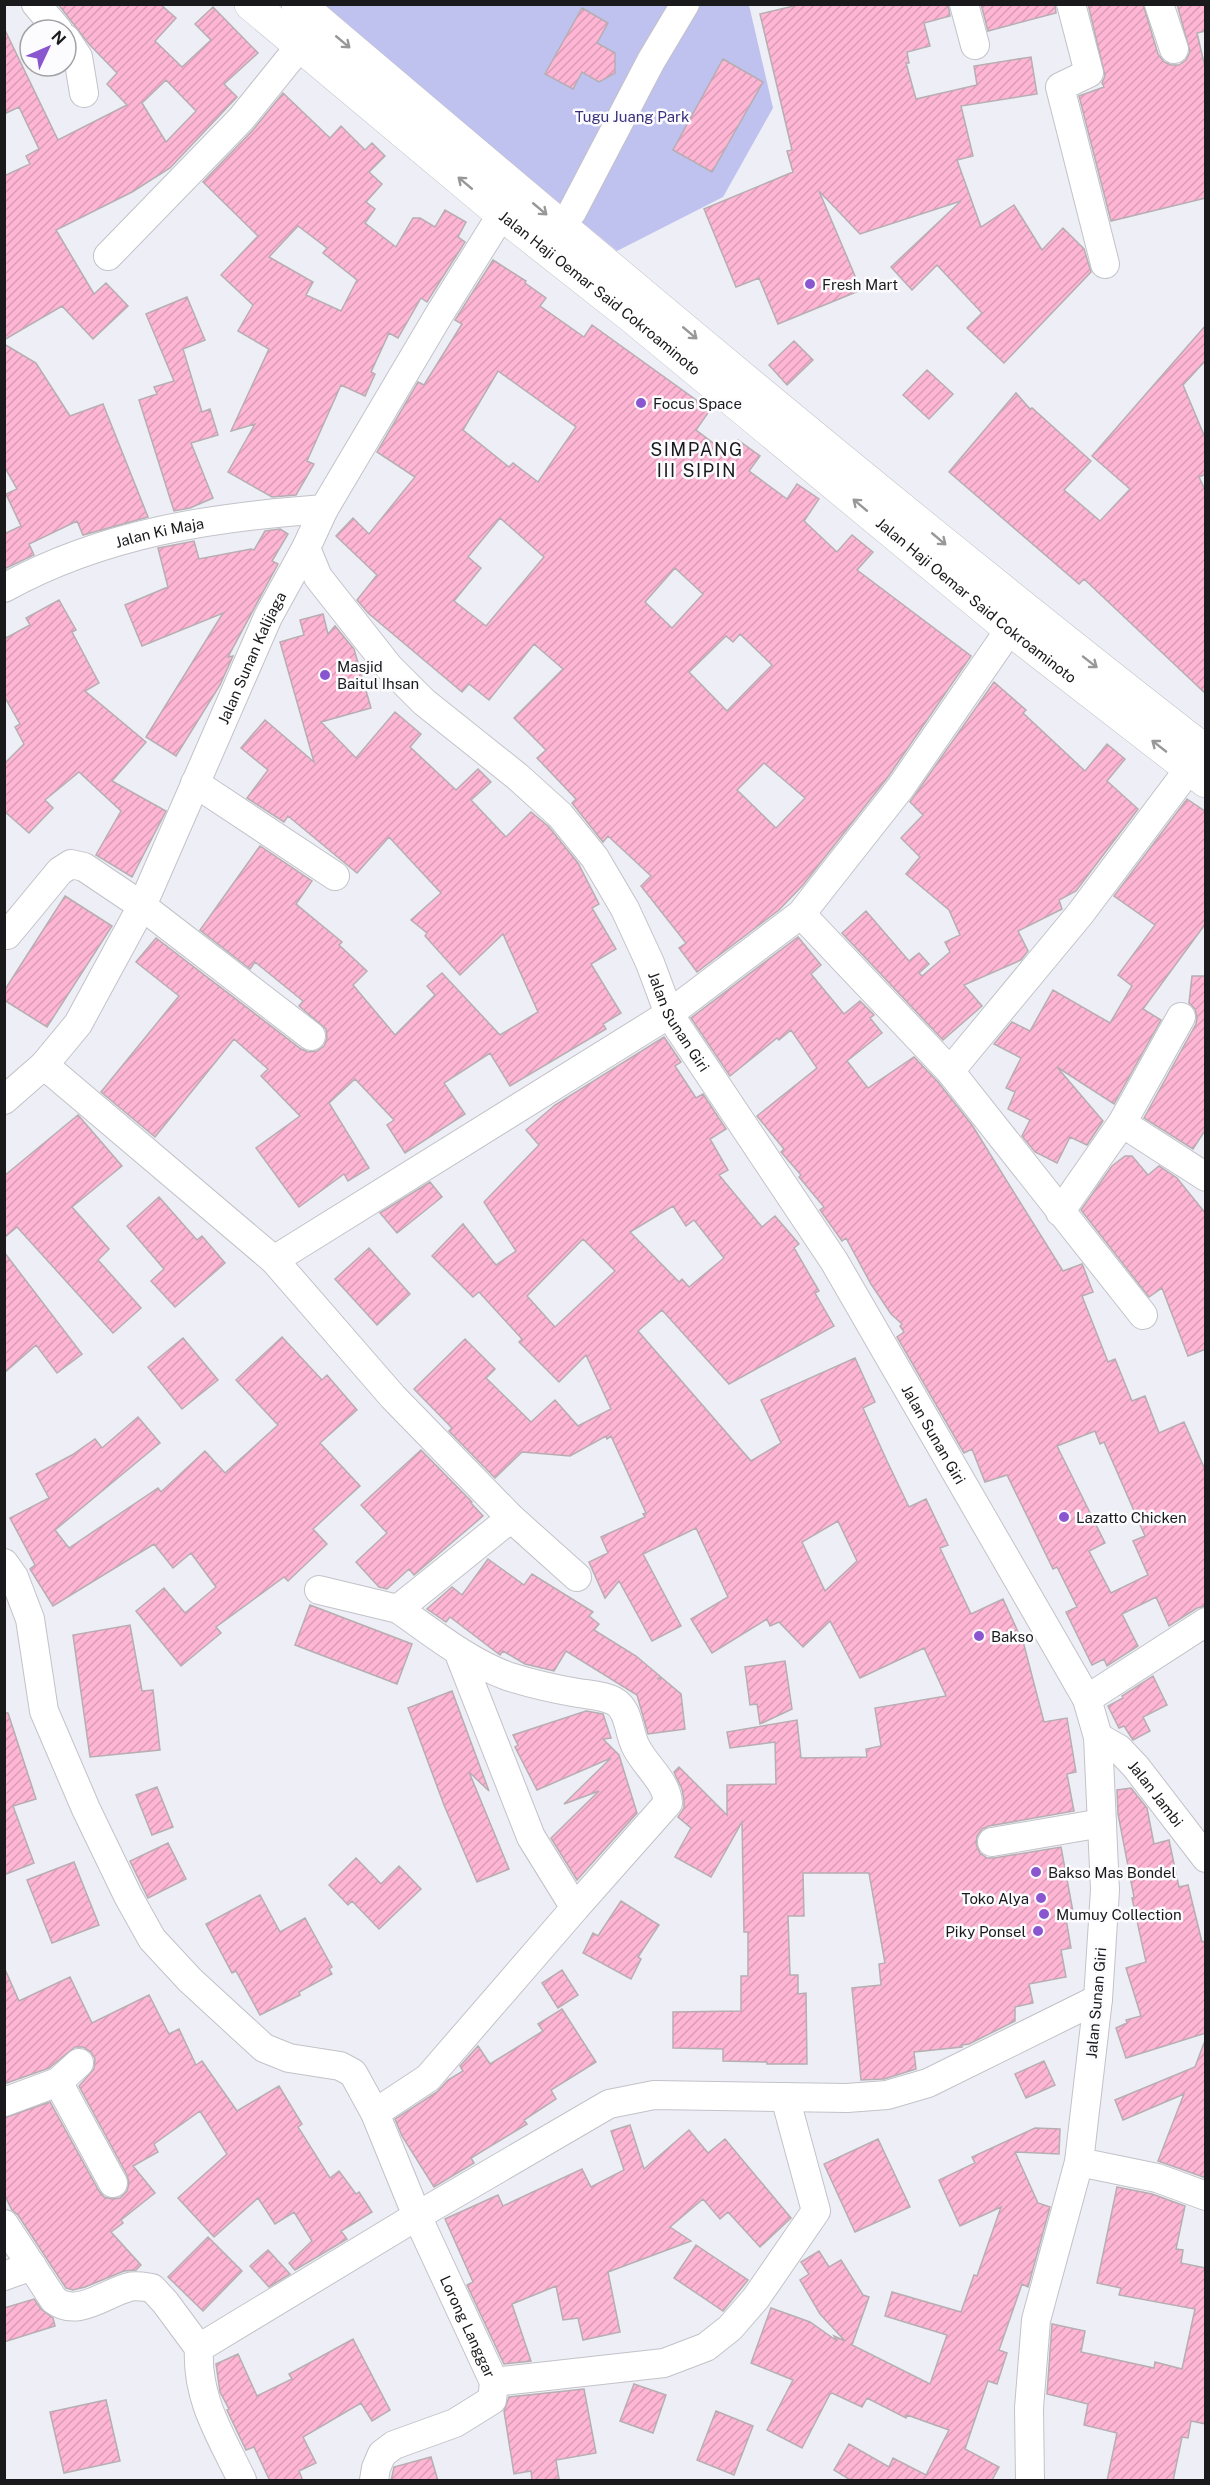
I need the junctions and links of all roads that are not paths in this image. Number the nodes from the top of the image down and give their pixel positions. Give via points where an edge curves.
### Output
1 (36, 4) edge
2 (251, 4) edge
3 (298, 4) edge
4 (685, 4) edge
5 (964, 4) edge
6 (1071, 4) edge
7 (1160, 4) edge
8 (48, 18) edge
9 (975, 45) dead end
10 (300, 46) junction
11 (1173, 49) dead end
12 (78, 57) edge
13 (84, 93) dead end
14 (572, 212) dead end
15 (502, 214) junction
16 (108, 256) dead end
17 (1105, 264) dead end
18 (324, 509) junction
19 (306, 548) junction
20 (4, 588) edge
21 (1010, 629) junction
22 (1200, 767) edge
23 (195, 783) junction
24 (335, 876) dead end
25 (142, 906) junction
26 (801, 914) junction
27 (7, 935) dead end
28 (669, 1014) junction
29 (1181, 1017) dead end
30 (311, 1036) dead end
31 (44, 1065) junction
32 (950, 1071) junction
33 (4, 1100) edge
34 (1122, 1123) junction
35 (1206, 1177) edge
36 (1060, 1212) junction
37 (274, 1260) junction
38 (1143, 1315) dead end
39 (511, 1518) junction
40 (4, 1563) edge
41 (577, 1577) dead end
42 (319, 1590) dead end
43 (399, 1609) junction
44 (1206, 1622) edge
45 (458, 1651) junction
46 (1087, 1699) junction
47 (1098, 1737) junction
48 (1102, 1823) junction
49 (992, 1842) dead end
50 (1206, 1858) edge
51 (575, 1908) junction
52 (1098, 1999) junction
53 (785, 2097) junction
54 (4, 2102) edge
55 (375, 2113) junction
56 (1078, 2162) junction
57 (113, 2183) dead end
58 (1206, 2196) edge
59 (417, 2216) junction
60 (4, 2224) edge
61 (32, 2266) junction
62 (4, 2276) edge
63 (199, 2348) junction
64 (494, 2382) junction
65 (242, 2481) edge
66 (374, 2481) edge
67 (1030, 2481) edge

1 - 8 street
2 - 10 main road, Jalan Haji Oemar Said Cokroaminoto
3 -> 22 main road, Jalan Haji Oemar Said Cokroaminoto via 1035,619
4 - 14 street
5 - 9 street
6 - 17 street via 1089,73 1060,87
7 - 11 street
15 -> 10 main road, Jalan Haji Oemar Said Cokroaminoto
10 - 16 street via 241,119
12 - 13 street
15 - 18 street, Jalan Sunan Kalijaga
21 -> 15 main road, Jalan Haji Oemar Said Cokroaminoto
18 - 19 street, Jalan Sunan Kalijaga
18 - 20 street, Jalan Ki Maja via 252,514 124,539 43,567
19 - 23 street, Jalan Sunan Kalijaga via 268,617
19 - 28 street, Jalan Sunan Giri via 318,577 389,667 424,702 560,815 595,858 625,909
22 -> 21 main road, Jalan Haji Oemar Said Cokroaminoto
21 - 26 street via 901,787
22 - 32 street
23 - 24 street
23 - 25 street, Jalan Sunan Kalijaga
25 - 27 street via 84,867 71,864 60,871
25 - 30 street
25 - 31 street, Jalan Sunan Kalijaga via 78,1024
26 - 28 street
26 - 32 street
28 - 37 street
28 - 46 street, Jalan Sunan Giri via 834,1261
29 - 34 street
31 - 33 street, Jalan Sunan Kalijaga
31 - 37 street
32 - 36 street
34 - 35 street
34 - 36 street
36 - 38 street
37 - 39 street via 393,1397
39 - 41 street
39 - 43 street
40 - 55 street, Lorong Langgar via 14,1577 30,1619 44,1711 86,1809 152,1939 264,2048 288,2058 340,2066 353,2073
42 - 43 street
43 - 45 street
44 - 46 street
45 - 51 street via 531,1837
45 - 51 street via 507,1676 615,1702 624,1710 635,1745 668,1791 668,1803
46 - 47 street, Jalan Sunan Giri
47 - 48 street, Jalan Sunan Giri
47 - 50 street, Jalan Jambi via 1119,1749 1136,1767
48 - 49 street
48 - 52 street, Jalan Sunan Giri via 1105,1890
51 - 55 street via 428,2079
52 - 53 street via 928,2084 887,2095
52 - 56 street, Jalan Sunan Giri
53 - 59 street via 654,2095 609,2104
53 - 64 street via 816,2211 756,2298 729,2328 706,2347 664,2362
54 - 57 street via 69,2073
55 - 59 street, Lorong Langgar
56 - 58 street via 1156,2178
56 - 67 street, Jalan Sunan Giri via 1036,2320 1029,2408
59 - 63 street
59 - 64 street, Lorong Langgar
60 - 61 street
61 - 62 street
61 - 63 street via 54,2300 68,2308 131,2286 152,2288
63 - 65 street via 201,2391
64 - 66 street, Lorong Langgar via 492,2400 455,2423 394,2445 382,2454

